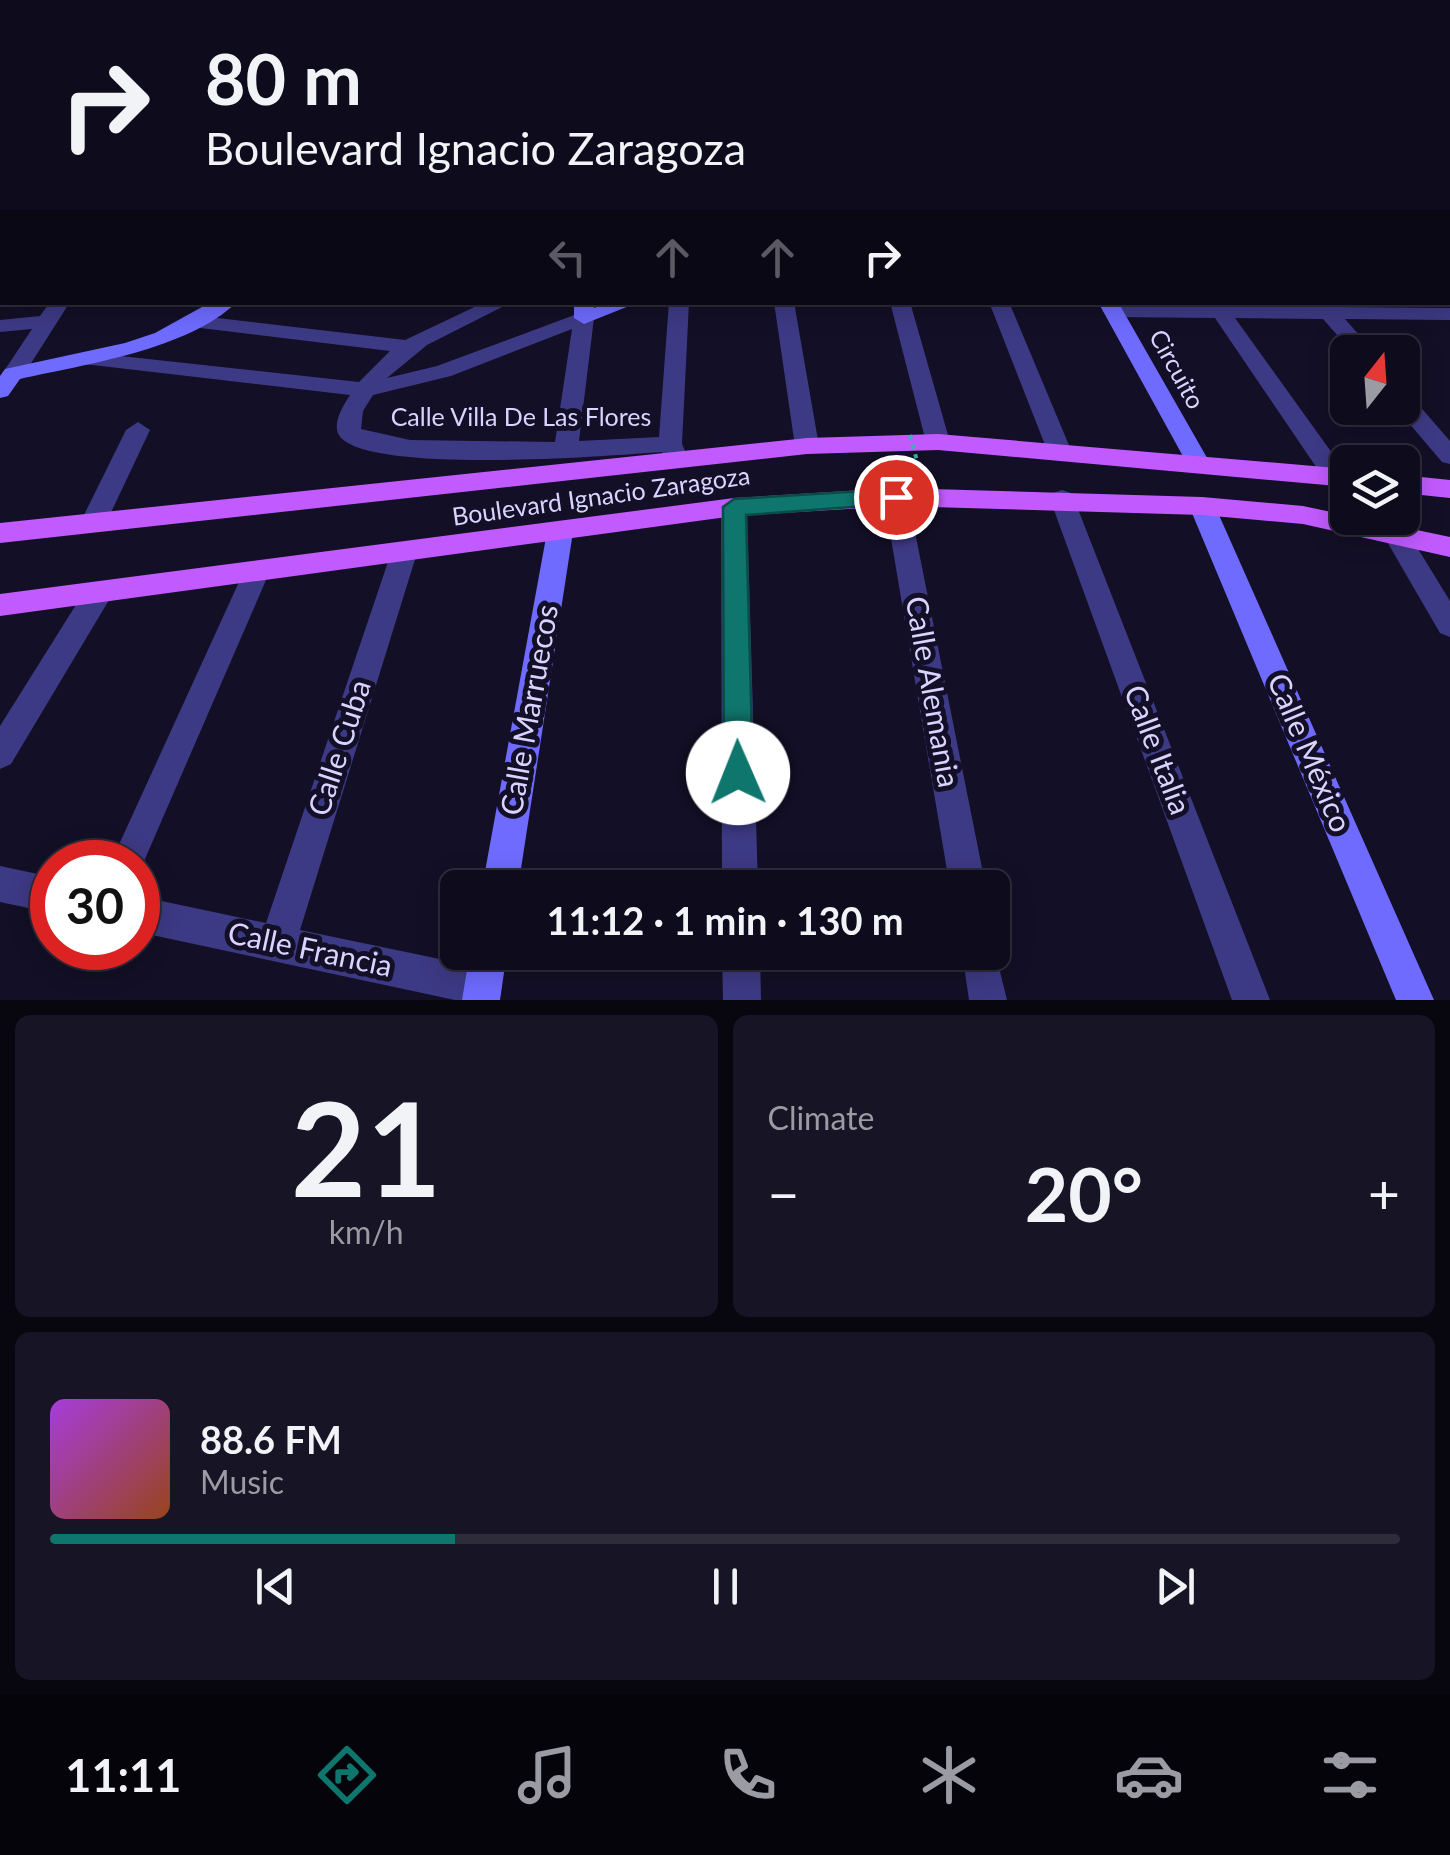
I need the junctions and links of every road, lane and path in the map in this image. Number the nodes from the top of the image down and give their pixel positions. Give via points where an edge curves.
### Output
1 (58, 305) edge
2 (221, 305) edge
3 (496, 305) edge
4 (613, 305) edge
5 (679, 305) edge
6 (784, 305) edge
7 (901, 305) edge
8 (1000, 305) edge
9 (1110, 307) edge
10 (1217, 307) edge
11 (1325, 308) edge
12 (584, 310) edge
13 (1440, 315) edge
14 (192, 321) junction
15 (47, 322) junction
16 (0, 326) edge
17 (1348, 335) edge
18 (408, 347) junction
19 (84, 358) junction
20 (7, 382) edge
21 (364, 390) junction
22 (1420, 421) edge
23 (138, 430) dead end
24 (910, 435) dead end
25 (938, 442) junction
26 (807, 446) junction
27 (566, 450) junction
28 (1059, 450) junction
29 (673, 452) junction
30 (1450, 456) edge
31 (1330, 461) edge
32 (1198, 463) junction
33 (1330, 476) edge
34 (1420, 486) edge
35 (1450, 489) edge
36 (896, 497) junction
37 (1062, 499) junction
38 (1202, 506) junction
39 (734, 507) junction
40 (932, 517) dead end
41 (1330, 520) edge
42 (93, 523) junction
43 (560, 532) junction
44 (0, 533) edge
45 (1396, 535) edge
46 (1403, 535) edge
47 (1450, 547) edge
48 (404, 553) junction
49 (257, 571) junction
50 (99, 592) junction
51 (0, 605) edge
52 (1450, 625) edge
53 (0, 754) edge
54 (138, 840) edge
55 (503, 870) edge
56 (740, 870) edge
57 (965, 870) edge
58 (0, 884) edge
59 (30, 891) edge
60 (160, 919) edge
61 (277, 943) junction
62 (741, 970) edge
63 (983, 970) edge
64 (484, 980) edge
65 (742, 1000) edge
66 (988, 1000) edge
67 (1251, 1000) edge
68 (1415, 1000) edge

1 - 15 street
2 - 14 street
3 - 18 street, Calle Villa De Las Flores
4 - 12 street
5 - 29 street
6 - 26 street
7 - 25 street
8 - 28 street
9 - 10 street
9 - 32 street, Circuito
10 - 11 street
10 - 31 street
11 - 13 street
11 - 17 street
12 - 21 street via 443,371
12 - 27 street
14 - 18 street
14 - 19 street via 131,348
15 - 16 street
15 - 20 street
18 - 21 street, Calle Villa De Las Flores
19 - 20 street
19 - 21 street
21 - 27 street, Calle Villa De Las Flores via 346,425 371,444
22 - 30 street
23 - 42 street
24 - 40 path, bridge
25 - 26 main road, Boulevard Ignacio Zaragoza
25 - 28 main road, Boulevard Ignacio Zaragoza
26 - 29 main road, Boulevard Ignacio Zaragoza
27 - 29 street, Calle Villa De Las Flores
28 - 32 main road, Boulevard Ignacio Zaragoza
29 - 42 main road, Boulevard Ignacio Zaragoza
32 - 33 main road, Boulevard Ignacio Zaragoza
34 - 35 main road
36 - 37 main road, Boulevard Ignacio Zaragoza
36 - 39 main road, Boulevard Ignacio Zaragoza
36 - 57 street, Calle Alemania
37 - 38 main road, Boulevard Ignacio Zaragoza
37 - 67 street, Calle Italia
38 - 41 main road, Boulevard Ignacio Zaragoza
38 - 68 street, Calle México
39 - 43 main road, Boulevard Ignacio Zaragoza
39 - 56 street
42 - 44 main road, Boulevard Ignacio Zaragoza
43 - 48 main road, Boulevard Ignacio Zaragoza
43 - 55 street, Calle Marruecos
45 - 52 street
46 - 47 main road, Boulevard Ignacio Zaragoza
48 - 49 main road, Boulevard Ignacio Zaragoza
48 - 61 street, Calle Cuba
49 - 50 main road, Boulevard Ignacio Zaragoza
49 - 54 street
50 - 51 main road, Boulevard Ignacio Zaragoza
50 - 53 street
58 - 59 street
60 - 61 street, Calle Francia
61 - 64 street, Calle Francia
62 - 65 street
63 - 66 street

